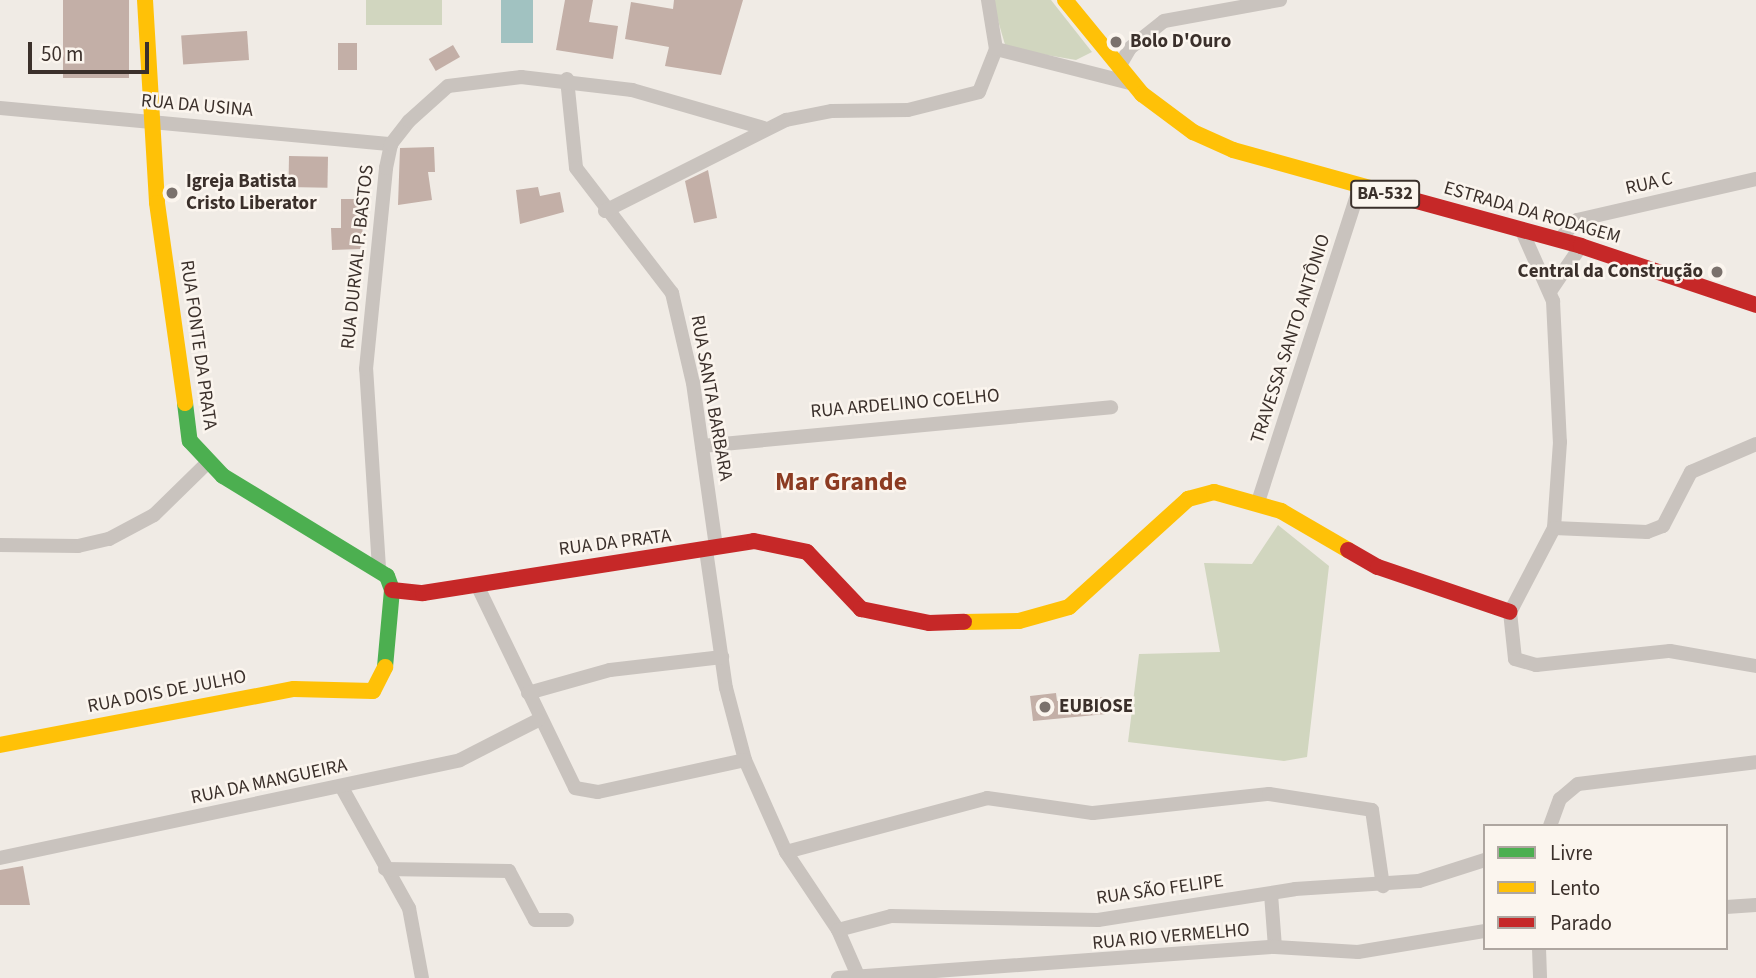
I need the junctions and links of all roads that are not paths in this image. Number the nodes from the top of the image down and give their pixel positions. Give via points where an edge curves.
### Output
1 (145, 0) edge
2 (988, 0) edge
3 (1065, 0) edge
4 (1280, 0) edge
5 (996, 49) junction
6 (1119, 67) junction
7 (566, 79) junction
8 (1132, 83) junction
9 (0, 108) edge
10 (152, 121) junction
11 (764, 128) junction
12 (391, 144) junction
13 (1756, 179) edge
14 (1360, 187) junction
15 (605, 211) junction
16 (1522, 231) junction
17 (1559, 240) junction
18 (1581, 246) junction
19 (1551, 290) junction
20 (1756, 305) edge
21 (1111, 407) dead end
22 (1756, 444) edge
23 (702, 446) junction
24 (206, 464) junction
25 (1258, 502) junction
26 (1554, 528) junction
27 (0, 545) edge
28 (711, 549) junction
29 (379, 568) junction
30 (477, 585) junction
31 (392, 590) junction
32 (1510, 611) junction
33 (722, 657) junction
34 (1756, 666) edge
35 (528, 693) junction
36 (538, 720) junction
37 (0, 745) edge
38 (745, 760) junction
39 (1756, 762) edge
40 (341, 786) junction
41 (1551, 824) edge
42 (786, 852) junction
43 (0, 858) edge
44 (1483, 861) edge
45 (385, 869) junction
46 (1383, 886) junction
47 (1271, 894) junction
48 (1756, 905) edge
49 (1728, 907) edge
50 (567, 920) dead end
51 (838, 930) junction
52 (1483, 931) edge
53 (1275, 947) junction
54 (1539, 950) edge
55 (859, 977) edge
56 (422, 978) edge
57 (838, 978) edge
58 (1540, 978) edge

1 - 10 street, RUA FONTE DA PRATA
2 - 5 street
3 - 6 street, ESTRADA DA RODAGEM / BA-532
4 - 6 street via 1164,21 1130,48
5 - 8 street
5 - 11 street via 984,88 968,96 892,112 810,114
6 - 8 street, ESTRADA DA RODAGEM / BA-532
7 - 11 street, RUA DURVAL P. BASTOS via 632,90
7 - 12 street, RUA DURVAL P. BASTOS via 492,78 448,86
7 - 15 street, RUA SANTA BARBARA via 571,156
8 - 14 street, ESTRADA DA RODAGEM / BA-532 via 1166,114 1233,150
9 - 10 street, RUA DA USINA
10 - 12 street, RUA DA USINA
10 - 24 street, RUA FONTE DA PRATA via 185,424
11 - 15 street
12 - 29 street, RUA DURVAL P. BASTOS via 366,369
13 - 17 street, RUA C via 1577,220
14 - 16 street, ESTRADA DA RODAGEM / BA-532
14 - 25 street, TRAVESSA SANTO ANTÔNIO
15 - 23 street, RUA SANTA BARBARA via 672,293
16 - 17 street, ESTRADA DA RODAGEM / BA-532
16 - 19 street
17 - 18 street, ESTRADA DA RODAGEM / BA-532
18 - 19 street
18 - 20 street, ESTRADA DA RODAGEM / BA-532
19 - 26 street via 1560,442
21 - 23 street, RUA ARDELINO COELHO
22 - 26 street via 1691,472 1663,526 1647,532
23 - 28 street, RUA SANTA BARBARA
24 - 27 street via 154,515 109,539 78,546
24 - 29 street
25 - 28 street, RUA DA PRATA via 1214,492 1188,499 1069,607 1019,621 929,623 888,617 849,601 807,552 754,541
25 - 32 street, RUA DA PRATA via 1378,567
26 - 32 street
28 - 30 street, RUA DA PRATA
28 - 33 street, RUA SANTA BARBARA
29 - 31 street
30 - 31 street
30 - 35 street
31 - 37 street, RUA DOIS DE JULHO via 380,689 294,689
32 - 34 street via 1515,659 1526,666 1670,651
33 - 35 street via 610,670
33 - 38 street, RUA SANTA BARBARA
35 - 36 street
36 - 38 street via 569,779 584,793
36 - 40 street, RUA DA MANGUEIRA via 460,760
38 - 42 street, RUA SANTA BARBARA
39 - 41 street via 1578,784 1560,799
40 - 43 street, RUA DA MANGUEIRA
40 - 45 street
42 - 46 street via 987,798 1093,813 1269,794 1372,810
42 - 51 street, RUA SANTA BARBARA
44 - 46 street, RUA SÃO FELIPE via 1445,875
45 - 50 street via 509,871 535,920
45 - 56 street via 416,926
46 - 47 street, RUA SÃO FELIPE
47 - 51 street, RUA SÃO FELIPE via 1098,920 891,916
47 - 53 street
48 - 49 street
51 - 55 street, RUA SANTA BARBARA
52 - 53 street, RUA RIO VERMELHO via 1358,952
53 - 55 street, RUA RIO VERMELHO
54 - 58 street
55 - 57 street, RUA RIO VERMELHO

